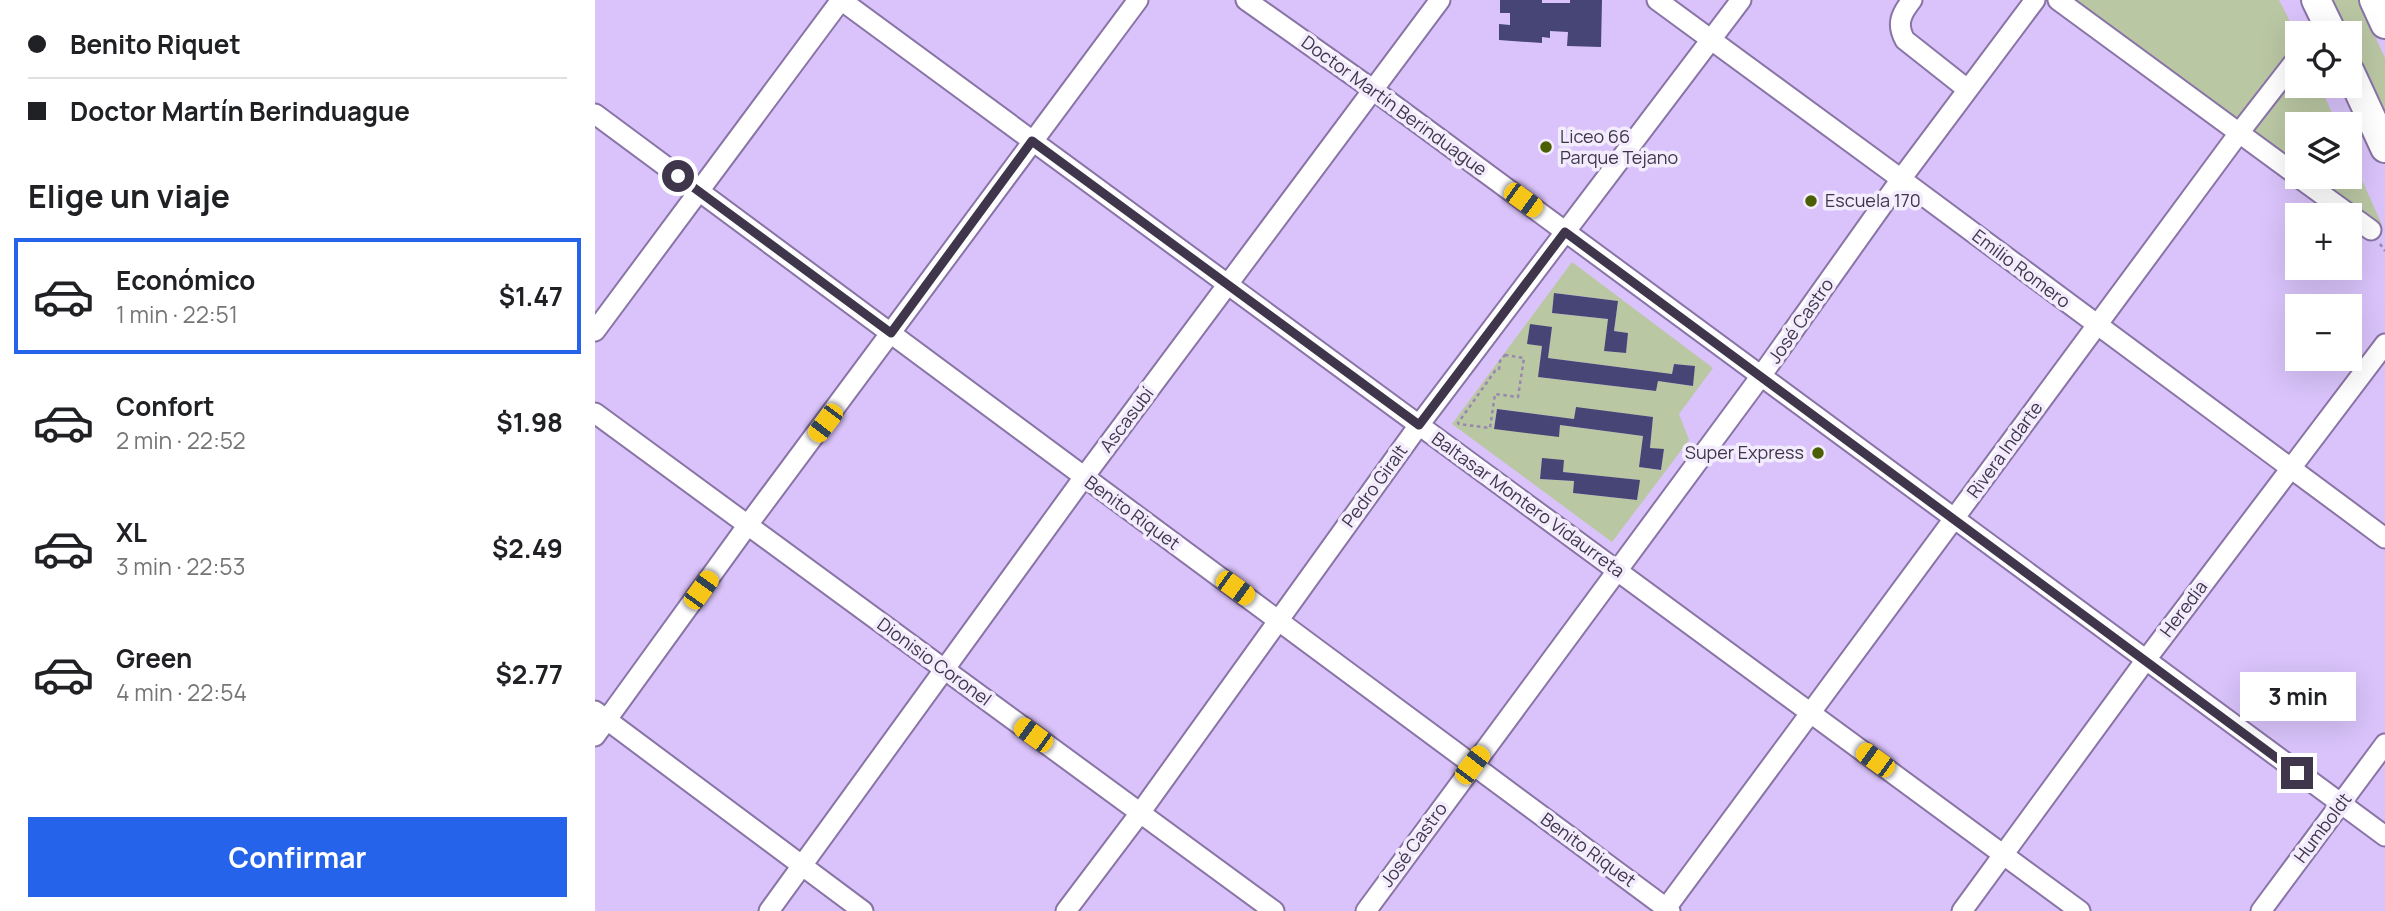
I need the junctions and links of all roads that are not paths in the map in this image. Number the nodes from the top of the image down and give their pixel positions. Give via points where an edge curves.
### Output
1 (841, 0) edge
2 (1138, 0) edge
3 (1246, 0) edge
4 (1440, 0) edge
5 (1657, 0) edge
6 (1741, 0) edge
7 (1912, 0) edge
8 (2035, 0) edge
9 (2059, 0) edge
10 (2316, 0) edge
11 (2374, 0) edge
12 (2326, 21) edge
13 (2385, 24) edge
14 (1711, 40) junction
15 (2285, 74) edge
16 (1372, 89) junction
17 (1967, 89) junction
18 (2362, 98) edge
19 (595, 114) edge
20 (2239, 133) junction
21 (1032, 141) junction
22 (2385, 148) edge
23 (2285, 167) edge
24 (1901, 178) junction
25 (2315, 189) edge
26 (699, 192) junction
27 (2371, 230) dead end
28 (1565, 232) junction
29 (1227, 284) junction
30 (2097, 326) junction
31 (595, 331) edge
32 (891, 333) junction
33 (2385, 344) edge
34 (1761, 376) junction
35 (595, 413) edge
36 (1419, 425) junction
37 (2290, 468) junction
38 (1084, 477) junction
39 (1954, 518) junction
40 (747, 526) junction
41 (2385, 538) edge
42 (1617, 570) junction
43 (1278, 620) junction
44 (2145, 661) junction
45 (944, 669) junction
46 (1810, 713) junction
47 (601, 715) edge
48 (595, 736) edge
49 (2385, 744) edge
50 (1472, 765) junction
51 (2341, 804) junction
52 (1140, 813) junction
53 (2385, 836) edge
54 (2004, 855) junction
55 (803, 866) junction
56 (1667, 910) edge
57 (769, 911) edge
58 (863, 911) edge
59 (1066, 911) edge
60 (1274, 911) edge
61 (1366, 911) edge
62 (1962, 911) edge
63 (2080, 911) edge
64 (2261, 911) edge

1 - 21 street, Baltasar Montero Vidaurreta
1 - 26 street
2 - 21 street
3 - 16 street, Doctor Martín Berinduague
4 - 16 street, Ascasubí
5 - 14 street, Emilio Romero
6 - 14 street, Pedro Giralt
7 - 17 street via 1901,16 1905,40
8 - 17 street, José Castro
9 - 20 street
10 - 12 highway
11 - 13 highway
14 - 24 street, Emilio Romero
14 - 28 street, Pedro Giralt
15 - 20 street, Rivera Indarte
16 - 28 street, Doctor Martín Berinduague
16 - 29 street, Ascasubí
17 - 24 street, José Castro
18 - 22 highway
19 - 26 street, Benito Riquet
20 - 23 street
20 - 30 street, Rivera Indarte
21 - 29 street, Baltasar Montero Vidaurreta
21 - 32 street
24 - 30 street, Emilio Romero
24 - 34 street, José Castro
25 - 27 street
26 - 31 street
26 - 32 street, Benito Riquet
28 - 34 street, Doctor Martín Berinduague
28 - 36 street, Pedro Giralt
29 - 36 street, Baltasar Montero Vidaurreta
29 - 38 street, Ascasubí
30 - 37 street, Emilio Romero
30 - 39 street, Rivera Indarte
32 - 38 street, Benito Riquet
32 - 40 street
33 - 37 street, Heredia
34 - 39 street, Doctor Martín Berinduague
34 - 42 street, José Castro
35 - 40 street, Dionisio Coronel
36 - 42 street, Baltasar Montero Vidaurreta
36 - 43 street, Pedro Giralt
37 - 41 street, Emilio Romero
37 - 44 street, Heredia
38 - 43 street, Benito Riquet
38 - 45 street, Ascasubí
39 - 44 street, Doctor Martín Berinduague
39 - 46 street, Rivera Indarte
40 - 45 street, Dionisio Coronel
40 - 47 street
42 - 46 street, Baltasar Montero Vidaurreta
42 - 50 street, José Castro
43 - 50 street, Benito Riquet
43 - 52 street, Pedro Giralt
44 - 51 street, Doctor Martín Berinduague
44 - 54 street, Heredia
45 - 52 street, Dionisio Coronel
45 - 55 street, Ascasubí
46 - 54 street, Baltasar Montero Vidaurreta
46 - 56 street, Rivera Indarte
47 - 48 street
47 - 55 street
49 - 51 street, Humboldt
50 - 56 street, Benito Riquet
50 - 61 street, José Castro
51 - 53 street, Doctor Martín Berinduague
51 - 64 street, Humboldt
52 - 59 street, Pedro Giralt
52 - 60 street, Dionisio Coronel
54 - 62 street, Heredia
54 - 63 street, Baltasar Montero Vidaurreta
55 - 57 street, Ascasubí
55 - 58 street

